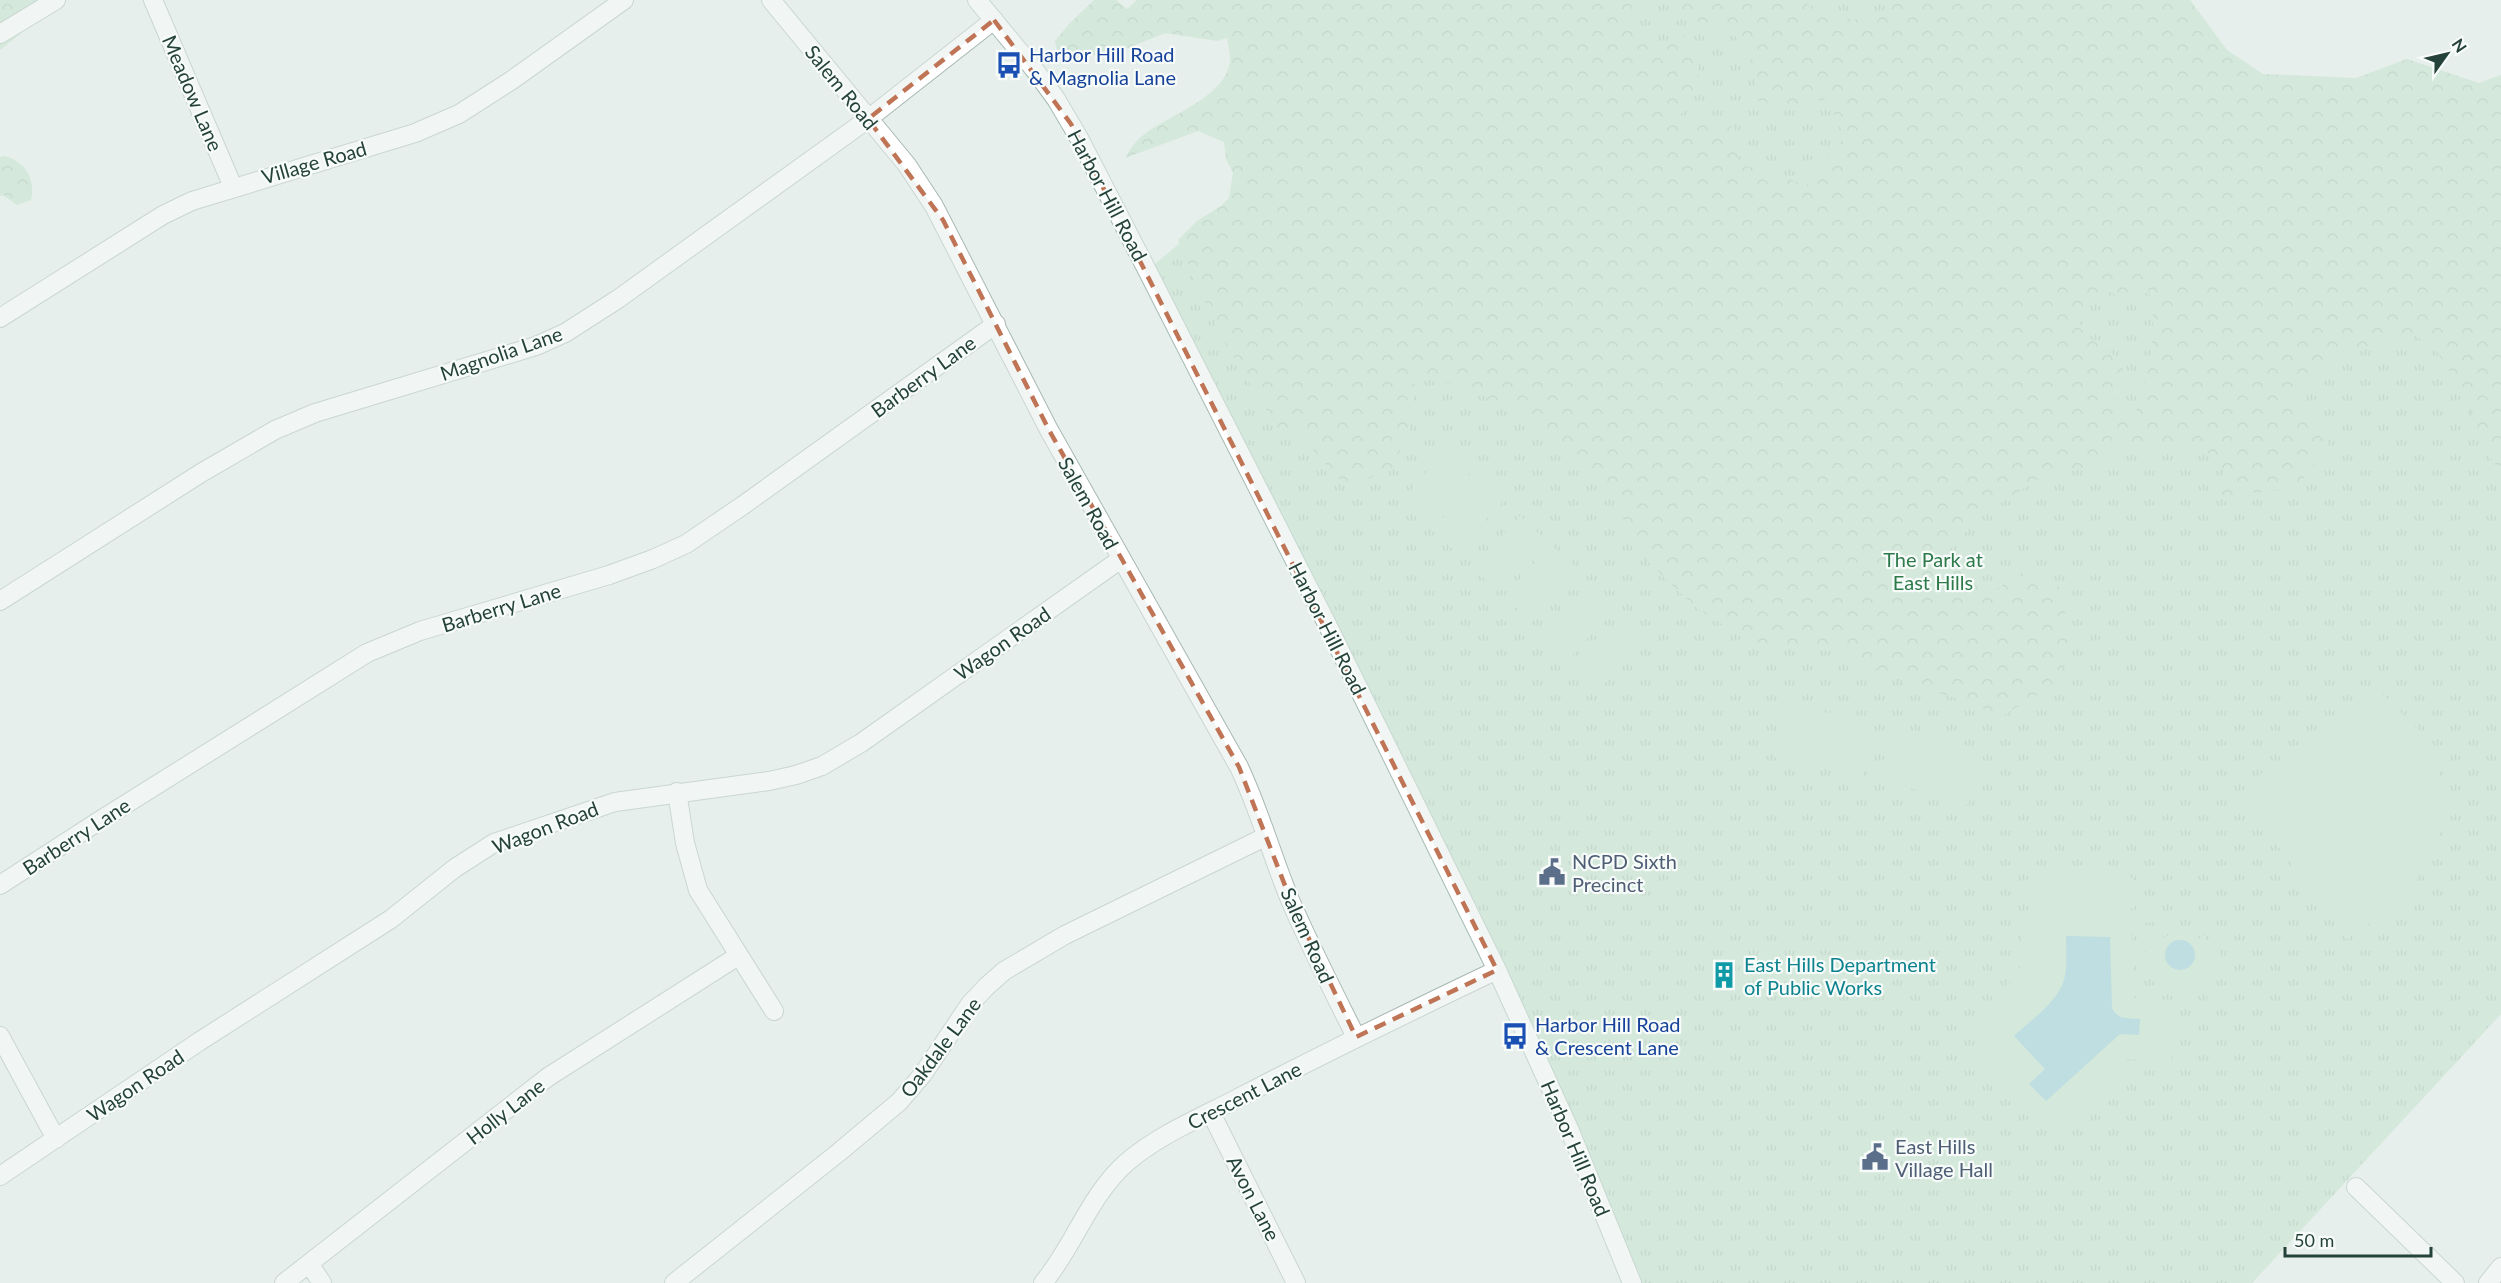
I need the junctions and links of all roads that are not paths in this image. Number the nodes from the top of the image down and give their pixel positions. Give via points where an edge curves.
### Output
1 (56, 0) edge
2 (153, 0) edge
3 (624, 0) edge
4 (771, 0) edge
5 (977, 0) edge
6 (994, 20) junction
7 (0, 34) edge
8 (868, 119) junction
9 (233, 187) junction
10 (0, 318) edge
11 (996, 324) junction
12 (1121, 559) junction
13 (0, 601) edge
14 (677, 792) junction
15 (1265, 837) junction
16 (0, 885) edge
17 (738, 956) junction
18 (1497, 970) junction
19 (774, 1011) dead end
20 (0, 1036) edge
21 (1356, 1037) junction
22 (1211, 1113) junction
23 (56, 1139) junction
24 (0, 1176) edge
25 (2356, 1187) dead end
26 (310, 1265) junction
27 (2501, 1267) edge
28 (284, 1283) edge
29 (321, 1283) edge
30 (674, 1283) edge
31 (1043, 1283) edge
32 (1296, 1283) edge
33 (1632, 1283) edge
34 (2455, 1283) edge
35 (2488, 1283) edge

1 - 7 street
2 - 9 street, Meadow Lane
3 - 9 street, Village Road via 459,114 415,133
4 - 8 street, Salem Road
5 - 6 street, Harbor Hill Road
6 - 8 street, Magnolia Lane
6 - 18 street, Harbor Hill Road via 1047,87 1089,158 1325,620
8 - 11 street, Salem Road via 934,206
8 - 13 street, Magnolia Lane via 565,333 536,346 315,413 275,430
9 - 10 street, Village Road via 163,215
11 - 12 street, Salem Road
11 - 16 street, Barberry Lane via 686,544 609,575 420,631 367,653
12 - 14 street, Wagon Road via 836,759 811,771 769,781
12 - 15 street, Salem Road via 1239,766
14 - 17 street via 694,880
14 - 23 street, Wagon Road via 600,806 494,843 455,868 391,920 200,1041
15 - 21 street, Salem Road via 1303,929
15 - 30 street, Oakdale Lane via 1065,935 1004,972 970,1004 923,1074 899,1102
17 - 19 street
17 - 26 street, Holly Lane via 548,1077
18 - 21 street, Crescent Lane
18 - 33 street, Harbor Hill Road via 1570,1131
20 - 23 street
21 - 22 street, Crescent Lane
22 - 31 street, Crescent Lane via 1171,1133 1121,1168 1088,1211
22 - 32 street, Avon Lane
23 - 24 street, Wagon Road
25 - 34 street
26 - 28 street, Holly Lane
26 - 29 street
27 - 35 street

